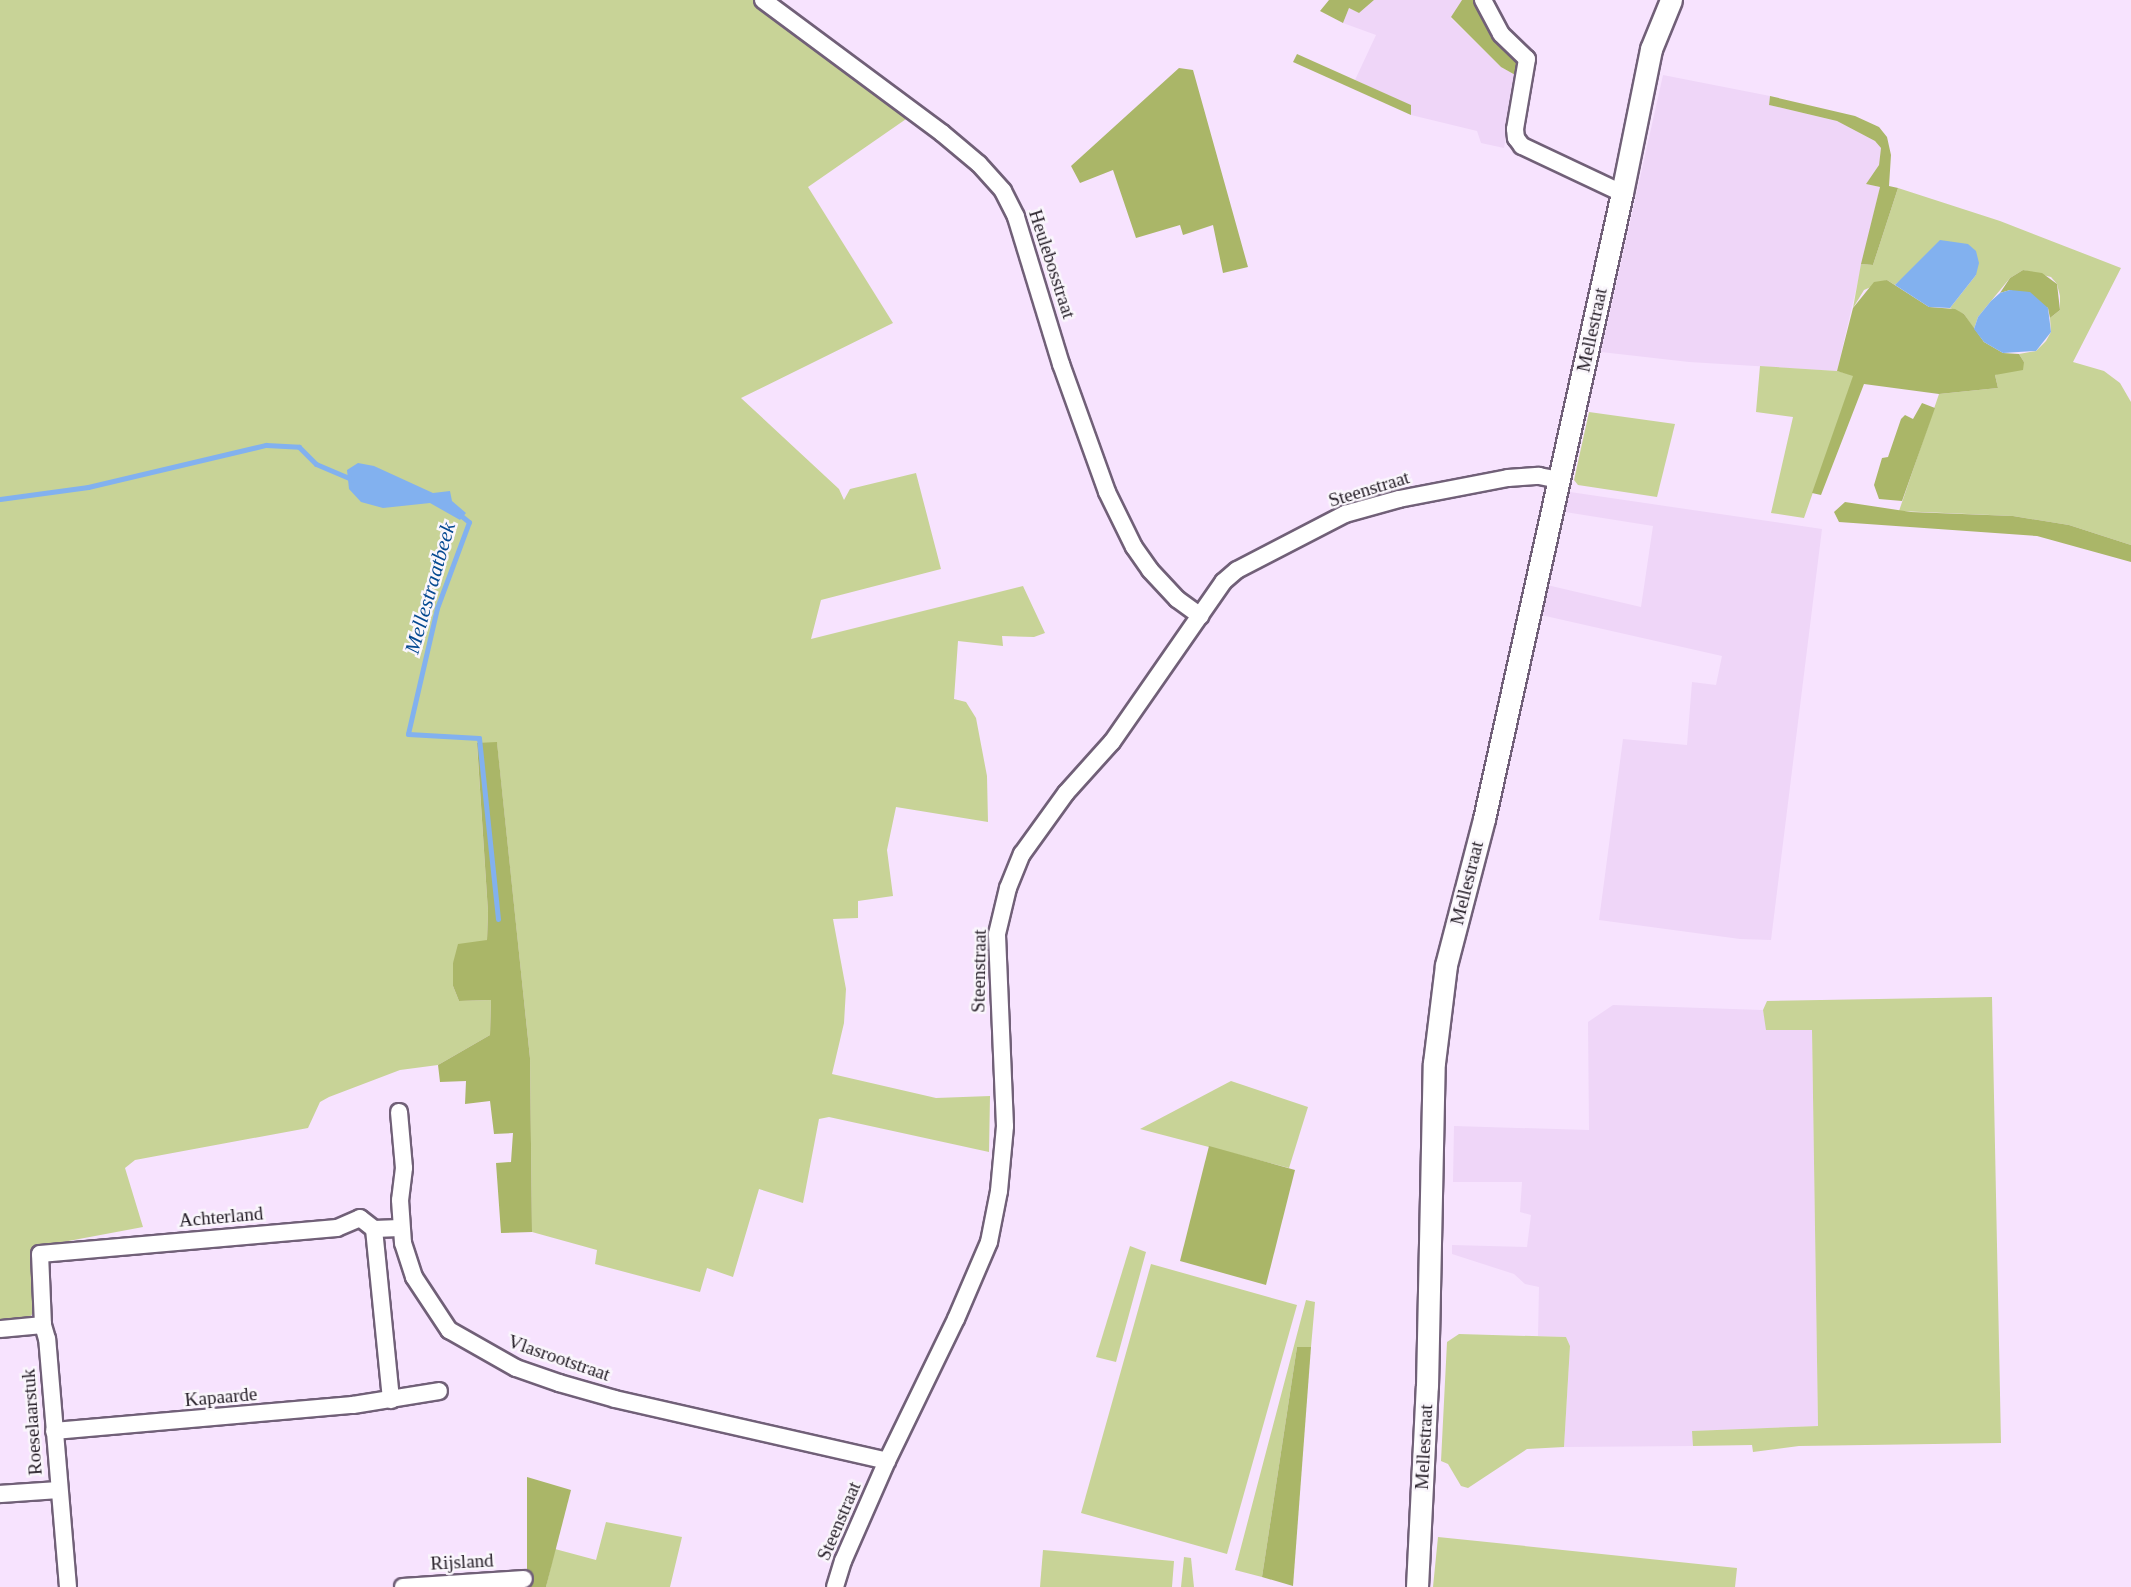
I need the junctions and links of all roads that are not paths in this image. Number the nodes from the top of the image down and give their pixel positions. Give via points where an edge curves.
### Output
1 (763, 0) edge
2 (1483, 0) edge
3 (1671, 0) edge
4 (1622, 194) junction
5 (1559, 480) junction
6 (1200, 616) junction
7 (399, 1112) dead end
8 (400, 1228) junction
9 (374, 1229) junction
10 (40, 1254) joint
11 (43, 1325) junction
12 (0, 1329) edge
13 (439, 1391) dead end
14 (391, 1400) junction
15 (54, 1431) junction
16 (887, 1461) junction
17 (58, 1490) junction
18 (0, 1494) edge
19 (524, 1579) dead end
20 (68, 1587) edge
21 (403, 1587) edge
22 (835, 1587) edge
23 (1417, 1587) edge

1 - 6 street, Heulebosstraat via 942,133 1003,191 1016,217 1107,492 1150,570
2 - 4 street via 1502,34 1527,59 1516,138 1522,146
3 - 4 street, Mellestraat via 1651,49
4 - 5 street, Mellestraat
5 - 6 street, Steenstraat via 1508,478 1345,514 1237,570
5 - 23 street, Mellestraat via 1484,820 1446,965 1434,1063
6 - 16 street, Steenstraat via 1112,742 1039,828 1022,854 1009,888 997,933 1005,1126 989,1242
7 - 8 street, Vlasrootstraat via 404,1168
8 - 9 street, Achterland
8 - 16 street, Vlasrootstraat via 414,1277 449,1330 516,1368 615,1399
9 - 10 street, Achterland via 360,1218 337,1228
9 - 14 street
10 - 11 street, Roeselaarstuk
11 - 12 street
11 - 15 street, Roeselaarstuk
13 - 14 street, Kapaarde
14 - 15 street, Kapaarde
15 - 17 street, Roeselaarstuk
16 - 22 street, Steenstraat
17 - 18 street
17 - 20 street, Roeselaarstuk
19 - 21 street, Rijsland

